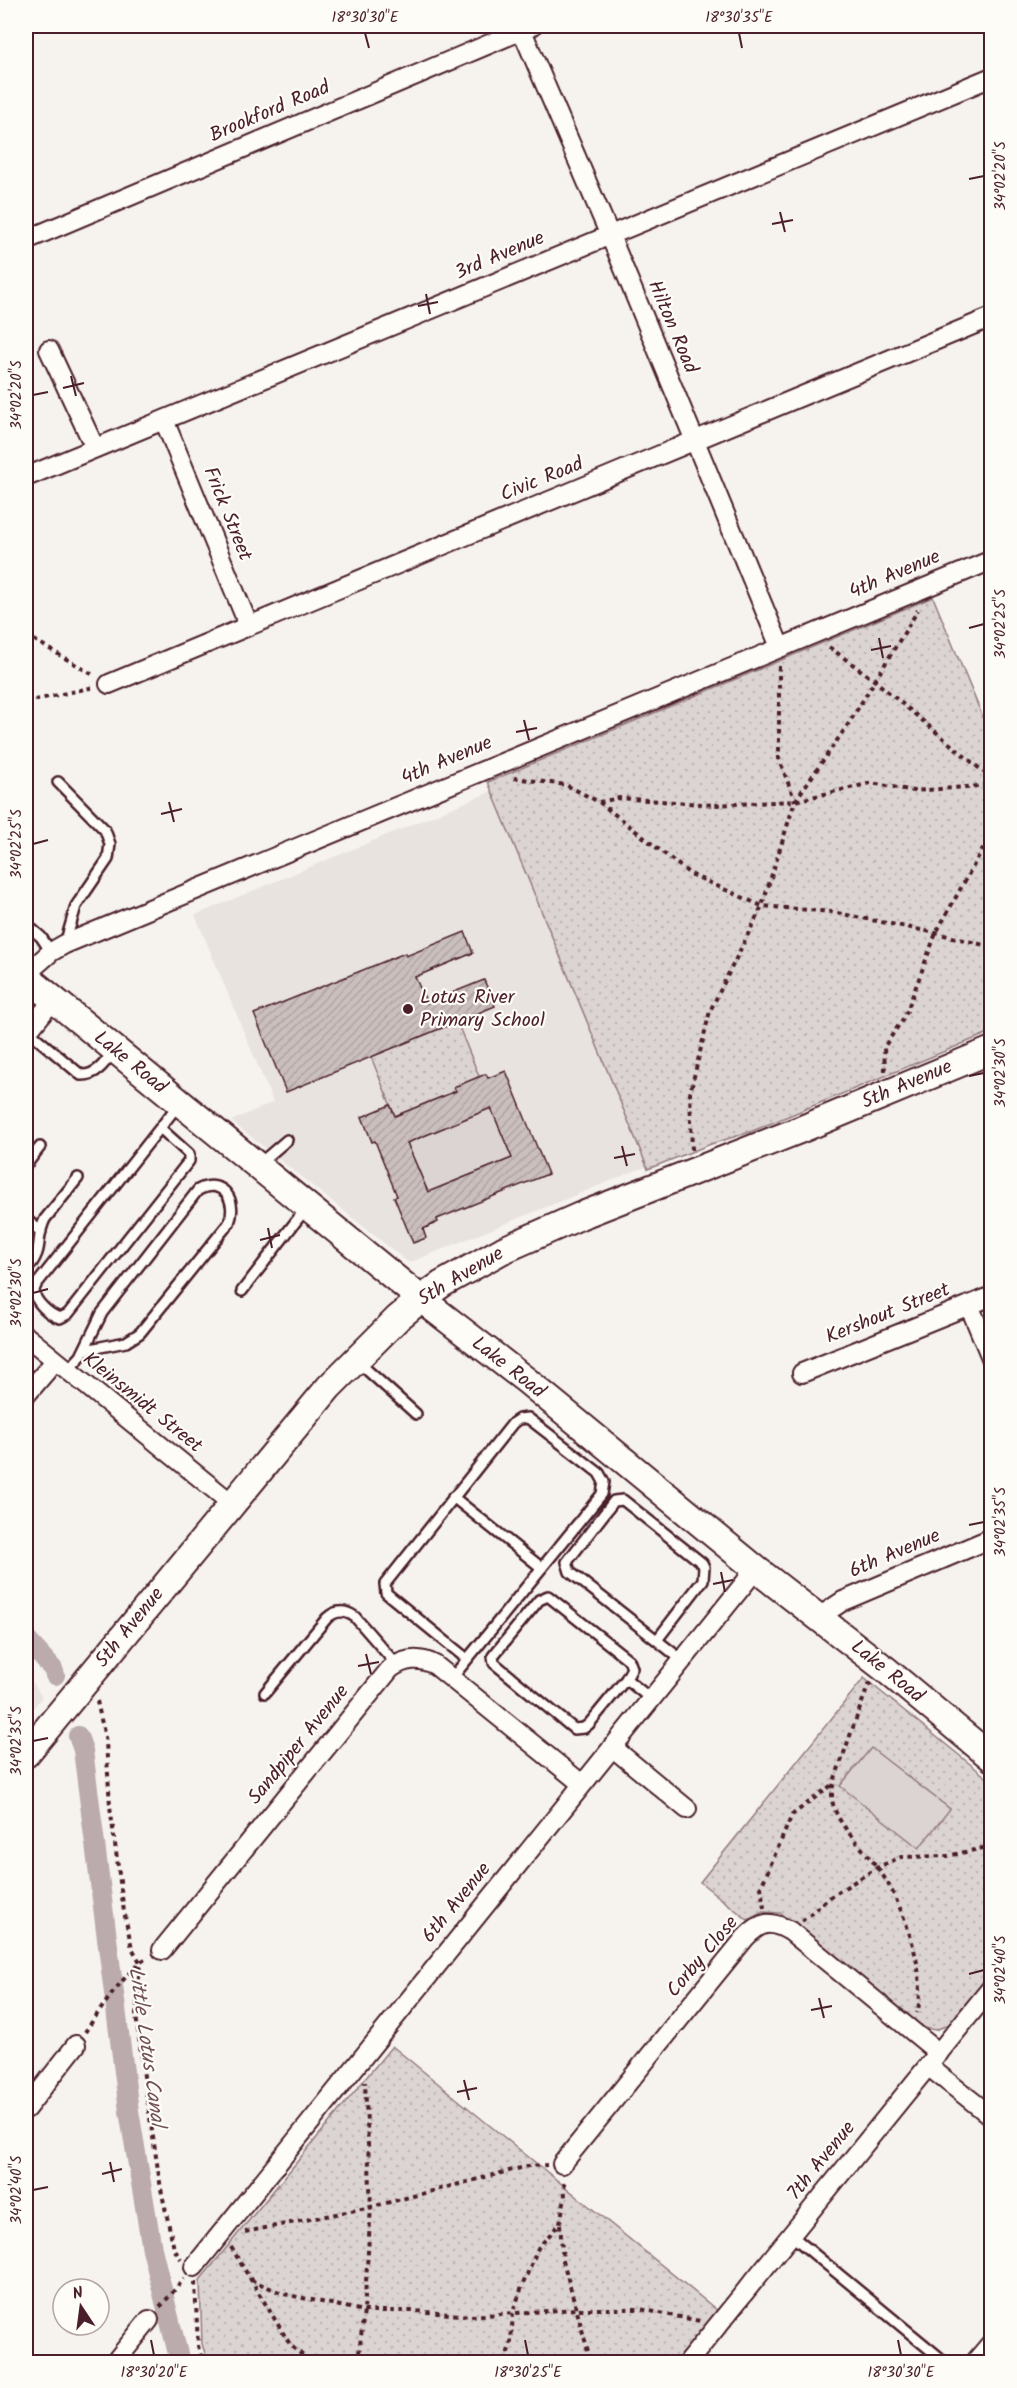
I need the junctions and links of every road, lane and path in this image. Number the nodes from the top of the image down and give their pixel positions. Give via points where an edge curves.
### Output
1 (525, 27) edge
2 (992, 77) edge
3 (610, 235) junction
4 (26, 240) edge
5 (992, 317) edge
6 (49, 350) dead end
7 (164, 420) junction
8 (695, 441) junction
9 (95, 448) junction
10 (26, 477) edge
11 (992, 560) edge
12 (915, 590) junction
13 (248, 624) junction
14 (811, 634) junction
15 (26, 635) edge
16 (780, 647) junction
17 (874, 680) junction
18 (109, 684) junction
19 (26, 702) edge
20 (511, 777) dead end
21 (992, 778) edge
22 (58, 782) dead end
23 (992, 785) edge
24 (795, 801) junction
25 (598, 802) junction
26 (992, 832) edge
27 (762, 906) junction
28 (26, 924) edge
29 (936, 933) junction
30 (58, 948) junction
31 (992, 948) edge
32 (26, 975) edge
33 (53, 1000) junction
34 (27, 1032) edge
35 (115, 1050) junction
36 (992, 1050) edge
37 (895, 1090) junction
38 (180, 1103) junction
39 (160, 1128) junction
40 (287, 1140) dead end
41 (40, 1147) dead end
42 (26, 1165) edge
43 (257, 1166) junction
44 (693, 1172) junction
45 (78, 1178) dead end
46 (307, 1206) junction
47 (26, 1219) edge
48 (41, 1232) junction
49 (26, 1271) edge
50 (242, 1291) dead end
51 (992, 1296) edge
52 (421, 1299) junction
53 (969, 1305) junction
54 (26, 1336) edge
55 (85, 1350) junction
56 (355, 1359) junction
57 (992, 1360) edge
58 (61, 1366) junction
59 (802, 1373) dead end
60 (26, 1395) edge
61 (416, 1414) dead end
62 (453, 1497) junction
63 (231, 1503) junction
64 (992, 1538) edge
65 (542, 1568) junction
66 (756, 1569) junction
67 (819, 1617) junction
68 (657, 1640) junction
69 (467, 1659) junction
70 (682, 1660) junction
71 (396, 1664) junction
72 (452, 1678) junction
73 (626, 1679) junction
74 (873, 1681) dead end
75 (92, 1687) junction
76 (265, 1693) dead end
77 (651, 1699) junction
78 (612, 1747) junction
79 (26, 1754) edge
80 (992, 1758) edge
81 (582, 1784) junction
82 (833, 1784) junction
83 (687, 1809) dead end
84 (992, 1846) edge
85 (878, 1867) junction
86 (766, 1924) junction
87 (790, 1931) junction
88 (162, 1950) dead end
89 (140, 1962) junction
90 (992, 1988) edge
91 (91, 2023) dead end
92 (912, 2031) junction
93 (76, 2045) dead end
94 (364, 2054) junction
95 (933, 2059) junction
96 (26, 2109) edge
97 (992, 2117) edge
98 (562, 2164) junction
99 (370, 2207) junction
100 (560, 2223) junction
101 (222, 2233) junction
102 (791, 2235) junction
103 (194, 2267) junction
104 (251, 2280) junction
105 (576, 2309) junction
106 (364, 2311) junction
107 (513, 2312) junction
108 (149, 2320) joint
109 (719, 2325) junction
110 (992, 2342) edge
111 (939, 2357) dead end
112 (115, 2362) edge
113 (203, 2362) edge
114 (311, 2362) edge
115 (358, 2362) edge
116 (505, 2362) edge
117 (591, 2362) edge
118 (688, 2362) edge
119 (975, 2362) edge

1 - 3 street, Hilton Road
1 - 4 street, Brookford Road
2 - 3 street, 3rd Avenue
3 - 7 street, 3rd Avenue
3 - 8 street, Hilton Road
5 - 8 street, Civic Road
6 - 9 street
7 - 9 street, 3rd Avenue
7 - 13 street, Frick Street
8 - 13 street, Civic Road
8 - 16 street, Hilton Road
9 - 10 street, 3rd Avenue
11 - 12 street, 4th Avenue
12 - 14 street, 4th Avenue
12 - 17 path via 921,605
13 - 18 street, Civic Road
14 - 16 street, 4th Avenue
14 - 17 path
15 - 18 path
16 - 24 path via 778,759
16 - 30 street, 4th Avenue
17 - 21 path
17 - 24 path
18 - 19 path
20 - 25 path via 566,786
22 - 30 lane via 105,830 110,844 108,859 76,906
23 - 24 path via 914,791 871,783
24 - 25 path via 715,805 618,798
24 - 27 path
25 - 27 path via 690,874
26 - 29 path
27 - 29 path via 832,912
27 - 44 path via 710,1011 690,1093
28 - 30 lane
29 - 31 path
29 - 37 path via 905,1016 884,1047 884,1068
30 - 32 street, 4th Avenue
32 - 33 street, Lake Road
33 - 34 street
33 - 35 street, Lake Road
34 - 35 lane via 81,1075 91,1074 102,1066
35 - 38 street, Lake Road
36 - 37 street, 5th Avenue
37 - 44 street, 5th Avenue
38 - 39 lane
38 - 43 street, Lake Road
39 - 39 lane via 36,1285 37,1300 55,1317 68,1314 189,1161 189,1154
40 - 43 lane
41 - 42 lane
43 - 46 street, Lake Road
44 - 52 street, 5th Avenue via 503,1250
45 - 48 lane via 45,1219
46 - 50 lane
46 - 52 street, Lake Road
47 - 48 lane
48 - 49 lane via 39,1252
51 - 53 street, Kershout Street
52 - 56 street, 5th Avenue
52 - 66 street, Lake Road
53 - 57 street
53 - 59 street, Kershout Street
54 - 58 street, Kleinsmidt Street
55 - 55 lane via 102,1313 198,1190 211,1186 227,1193 233,1206 229,1223 140,1333 126,1342
55 - 58 lane
56 - 61 lane
56 - 63 street, 5th Avenue
58 - 60 street
58 - 63 street, Kleinsmidt Street
62 - 65 lane
62 - 65 lane via 513,1423 532,1419 599,1473 604,1482 603,1494
62 - 69 lane via 384,1589
63 - 75 street, 5th Avenue
64 - 67 street, 6th Avenue via 843,1600
65 - 69 lane
66 - 67 street, Lake Road
66 - 70 street, 6th Avenue
67 - 80 street, Lake Road
68 - 68 lane via 568,1570 567,1562 618,1499 704,1567 703,1580
68 - 70 lane
69 - 72 lane
70 - 77 street, 6th Avenue
71 - 72 street via 409,1659 427,1661
71 - 76 lane via 355,1617 338,1612 327,1618
71 - 88 street, Sandpiper Avenue
72 - 81 street
73 - 73 lane via 632,1668 629,1660 548,1596 539,1600 493,1656 494,1664 574,1729 589,1724
73 - 77 lane
74 - 82 path
75 - 79 street, 5th Avenue via 49,1725
75 - 89 path via 106,1742 124,1912 132,1948
77 - 78 street, 6th Avenue
78 - 81 street, 6th Avenue
78 - 83 street
81 - 94 street, 6th Avenue
82 - 85 path via 835,1811
82 - 86 path via 792,1815 761,1887
84 - 85 path via 948,1856 901,1857
85 - 87 path via 830,1897
85 - 92 path via 902,1908 914,1949 919,2009
86 - 87 street, Corby Close via 777,1924
86 - 98 street, Corby Close via 755,1927 745,1938
87 - 92 street, Corby Close
89 - 91 path
89 - 103 path via 136,2015 161,2189 174,2249
90 - 95 street, 7th Avenue
92 - 95 street, Corby Close
93 - 96 street
94 - 99 path
94 - 101 street, 6th Avenue
95 - 97 street, Corby Close
95 - 102 street, 7th Avenue
98 - 99 path via 528,2166
98 - 100 path via 565,2198
99 - 101 path via 249,2232
99 - 106 path
100 - 105 path via 563,2261
100 - 107 path via 538,2248
101 - 103 street, 6th Avenue
101 - 104 path
102 - 109 street, 7th Avenue
102 - 111 lane
103 - 108 path
103 - 113 path via 198,2346
104 - 106 path via 284,2294
104 - 114 path via 291,2346
105 - 107 path
105 - 109 path via 640,2309
105 - 117 path
106 - 107 path via 470,2316
106 - 115 path
107 - 116 path
108 - 112 street
109 - 118 street, 7th Avenue
110 - 119 street

